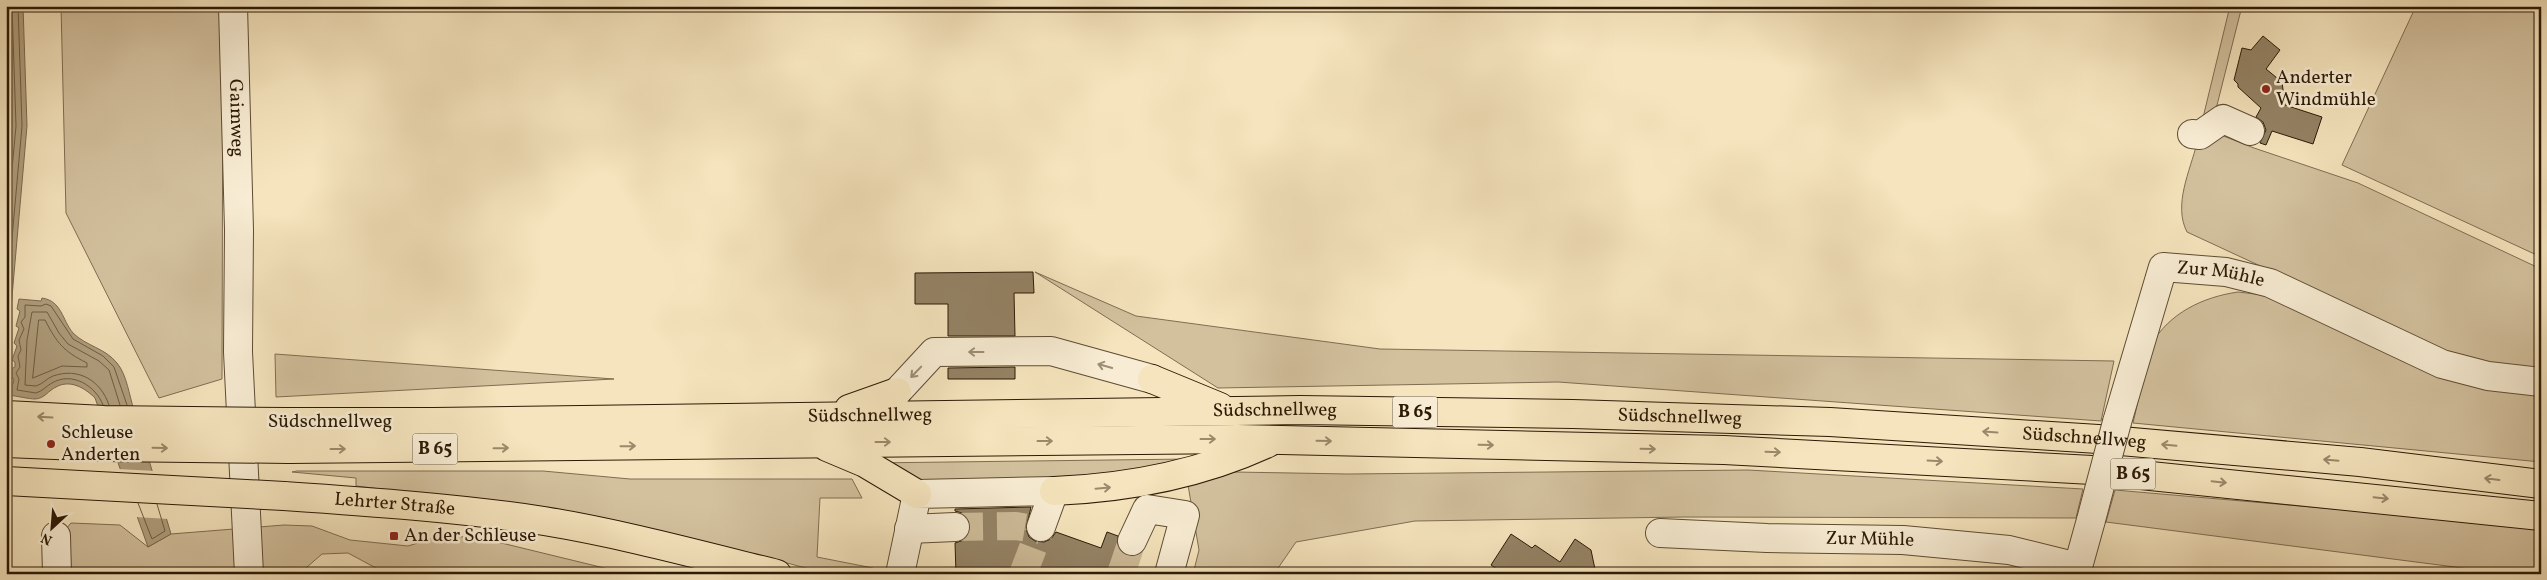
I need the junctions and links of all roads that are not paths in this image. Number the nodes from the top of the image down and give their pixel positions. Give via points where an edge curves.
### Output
1 (233, 6) edge
2 (2250, 131) dead end
3 (2192, 134) dead end
4 (1152, 380) joint
5 (2541, 382) edge
6 (897, 392) joint
7 (1230, 412) junction
8 (6, 415) edge
9 (829, 416) junction
10 (1275, 440) junction
11 (816, 442) junction
12 (6, 443) edge
13 (6, 481) edge
14 (2541, 484) edge
15 (1054, 491) junction
16 (917, 494) junction
17 (2541, 516) edge
18 (955, 527) tunnel mouth
19 (1041, 527) tunnel mouth
20 (909, 529) junction
21 (1660, 533) dead end
22 (56, 536) dead end
23 (1132, 541) tunnel mouth
24 (2077, 570) edge
25 (909, 571) edge
26 (57, 574) edge
27 (249, 574) edge
28 (777, 574) edge
29 (1169, 574) edge

1 - 27 street, Gaimweg via 239,230 238,352
2 - 3 street via 2223,119 2200,135
4 -> 6 street via 1052,351 934,352
4 - 7 main road
5 - 24 street, Zur Mühle, bridge via 2488,376 2442,364 2270,283 2226,272 2163,267
6 - 9 main road
7 - 9 main road, Südschnellweg / B 65
14 -> 7 main road, Südschnellweg / B 65 via 2360,462 2098,439 1830,422 1573,414
9 -> 8 main road, Südschnellweg / B 65, bridge via 286,422 104,420
11 -> 10 main road, Südschnellweg / B 65
15 -> 10 main road via 1128,486 1232,460
10 -> 17 main road, Südschnellweg / B 65 via 1724,450 2092,470
12 -> 11 main road, Südschnellweg / B 65, bridge via 104,447 432,449
11 - 16 main road via 865,463
13 - 28 main road, Lehrter Straße, bridge via 441,507 641,540
15 - 16 street
15 - 19 street
16 - 20 street
18 - 20 street
20 - 25 street
21 - 24 street, Zur Mühle via 1903,540 2009,550
22 - 26 street
23 - 29 street via 1147,509 1185,515

